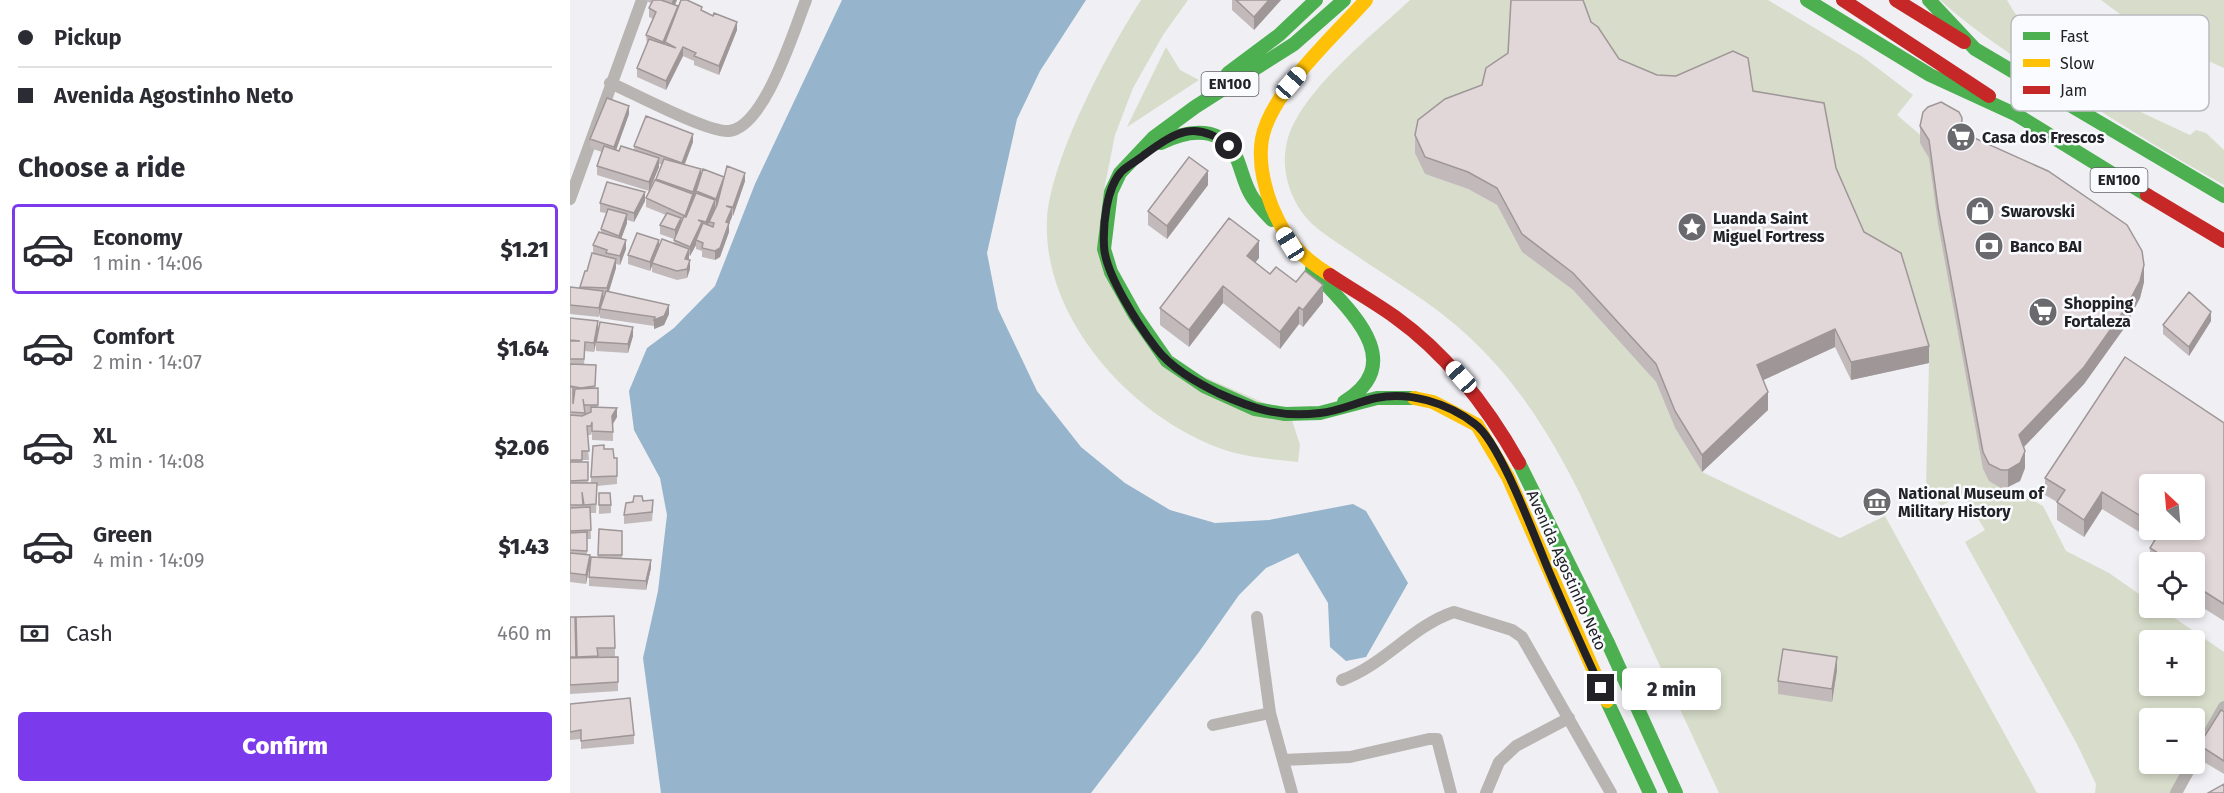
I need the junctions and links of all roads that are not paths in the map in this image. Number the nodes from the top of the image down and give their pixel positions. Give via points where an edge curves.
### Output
1 (642, 0) edge
2 (806, 0) edge
3 (1316, 0) edge
4 (1344, 0) edge
5 (1366, 0) edge
6 (1807, 0) edge
7 (1842, 0) edge
8 (1896, 0) edge
9 (1929, 0) edge
10 (1975, 50) junction
11 (2011, 71) edge
12 (610, 83) junction
13 (2079, 111) edge
14 (2017, 115) junction
15 (1120, 173) junction
16 (2224, 196) edge
17 (570, 199) edge
18 (1282, 231) junction
19 (2224, 240) edge
20 (1304, 259) junction
21 (1320, 413) junction
22 (1257, 617) dead end
23 (1342, 680) dead end
24 (2224, 707) edge
25 (1270, 713) junction
26 (1569, 718) junction
27 (1213, 725) dead end
28 (2205, 740) edge
29 (1282, 760) junction
30 (2186, 774) edge
31 (1292, 793) edge
32 (1451, 793) edge
33 (1486, 793) edge
34 (1611, 793) edge
35 (1650, 793) edge
36 (1676, 793) edge
37 (2176, 793) edge

1 - 12 street
2 - 12 street via 757,110 735,129 716,129
3 - 15 main road via 1279,35 1150,133 1131,151
4 - 15 main road, Avenida Agostinho Neto / EN100 via 1294,44 1153,138
5 - 18 main road, Avenida Agostinho Neto / EN100 via 1291,83 1266,128 1263,185
6 - 14 main road, EN100 via 1930,75
7 - 14 main road
8 - 10 main road
9 - 10 main road, EN100
10 - 11 main road, EN100
12 - 17 street
13 - 16 main road, EN100
14 - 19 main road, EN100
15 - 18 main road via 1172,137 1198,129 1215,135 1229,146 1253,198
15 - 21 main road, Avenida Agostinho Neto / EN100 via 1107,209 1104,249 1119,288 1167,362 1204,386 1255,409 1285,414
18 - 20 main road, Avenida Agostinho Neto / EN100
20 - 21 main road via 1329,291 1359,319 1372,338 1375,354 1366,387
20 - 36 main road, Avenida Agostinho Neto / EN100 via 1396,318 1431,347 1469,386 1499,427 1607,641
21 - 35 main road, Avenida Agostinho Neto / EN100 via 1377,398 1407,396 1433,402 1477,425 1508,477
22 - 25 street
23 - 26 street via 1371,667 1430,624 1454,612 1512,630 1522,637
24 - 28 street
25 - 27 street
25 - 29 street
26 - 33 street via 1516,746 1499,762
26 - 34 street
29 - 31 street
29 - 32 street via 1350,757 1437,740
30 - 37 street

